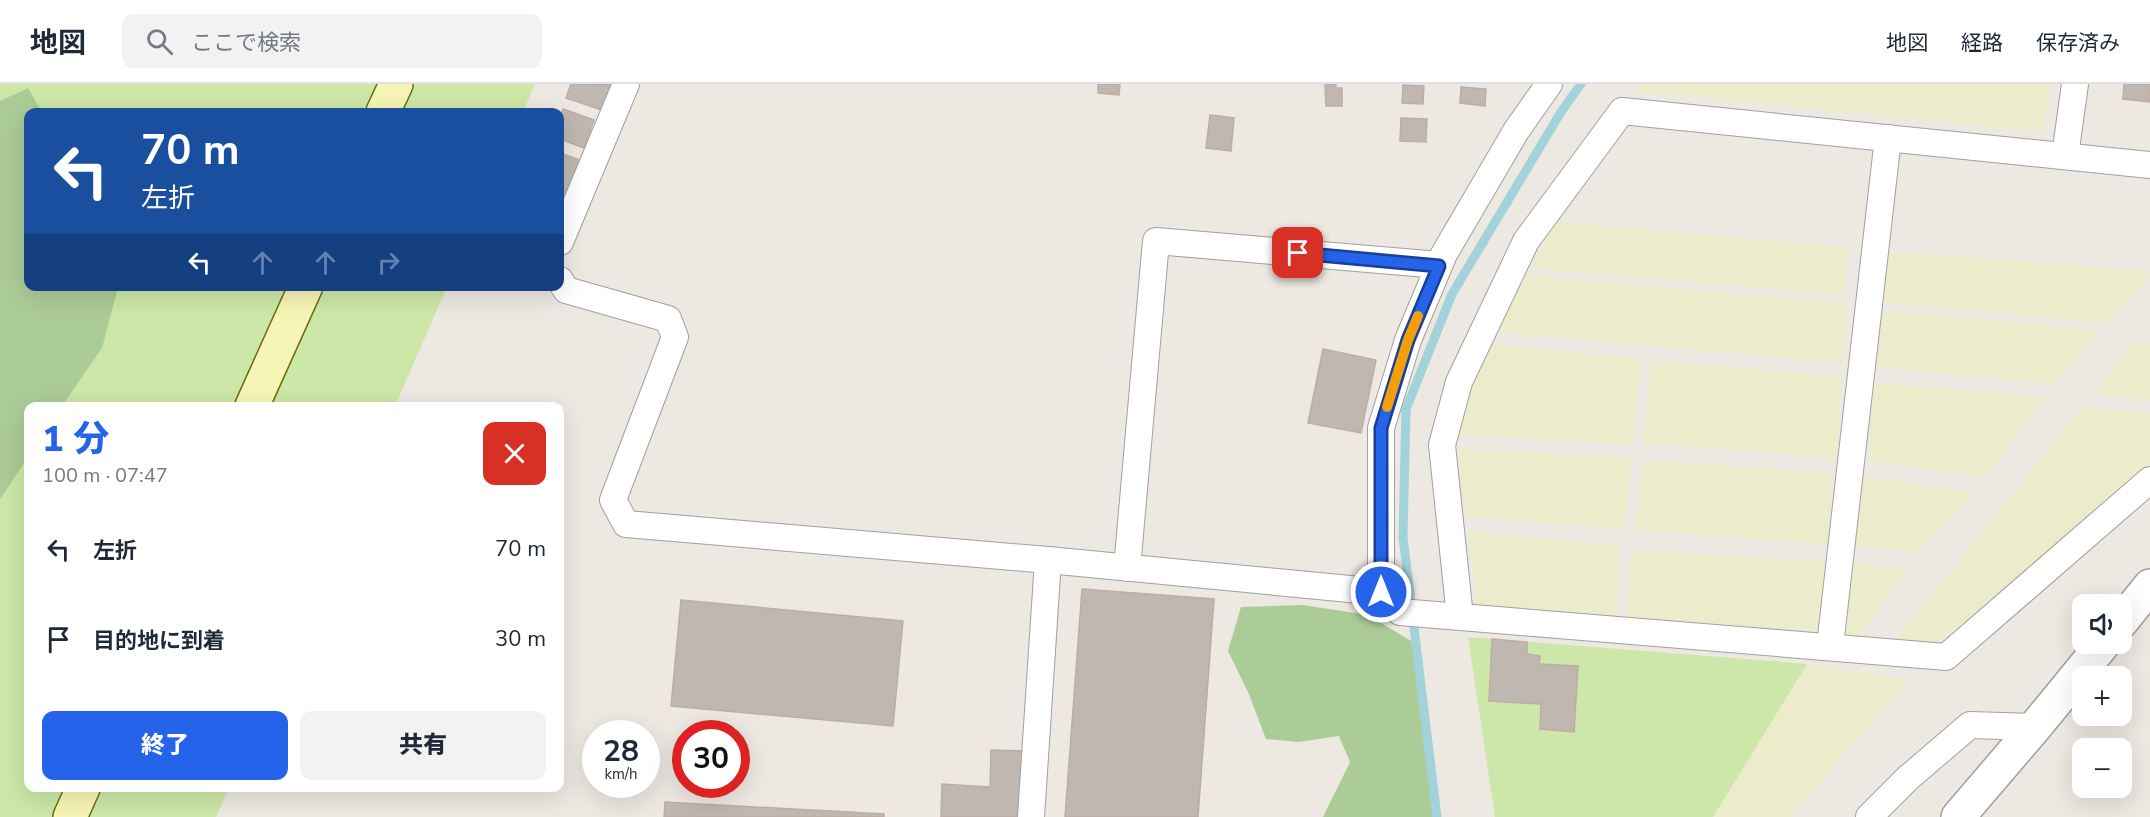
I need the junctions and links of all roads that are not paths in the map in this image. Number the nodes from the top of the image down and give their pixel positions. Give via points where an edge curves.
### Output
1 (396, 84) edge
2 (626, 84) edge
3 (2075, 84) edge
4 (1547, 85) edge
5 (385, 108) edge
6 (1888, 138) junction
7 (2065, 156) junction
8 (2150, 165) edge
9 (564, 232) edge
10 (1439, 266) junction
11 (564, 287) edge
12 (304, 291) edge
13 (254, 402) edge
14 (2150, 480) edge
15 (1048, 560) junction
16 (1127, 568) junction
17 (2150, 586) edge
18 (1381, 592) junction
19 (2132, 608) edge
20 (1460, 617) junction
21 (1830, 646) junction
22 (2095, 654) edge
23 (2035, 727) junction
24 (81, 792) edge
25 (70, 817) edge
26 (1031, 817) edge
27 (1869, 817) edge
28 (1958, 817) edge

1 - 5 main road
2 - 9 street
3 - 7 street
4 - 10 street via 1516,131
6 - 7 street
6 - 20 street via 1623,111 1526,241 1459,382 1442,445
6 - 21 street
7 - 8 street
10 - 16 street via 1156,241
10 - 18 street via 1408,340 1381,428
11 - 15 street via 668,319 675,337 613,500 626,524
12 - 13 main road
14 - 21 street via 1946,657
15 - 16 street
15 - 26 street
16 - 18 street
17 - 19 street
18 - 20 street via 1400,612
20 - 21 street
22 - 23 street
23 - 27 street via 1970,725
23 - 28 street
24 - 25 main road

